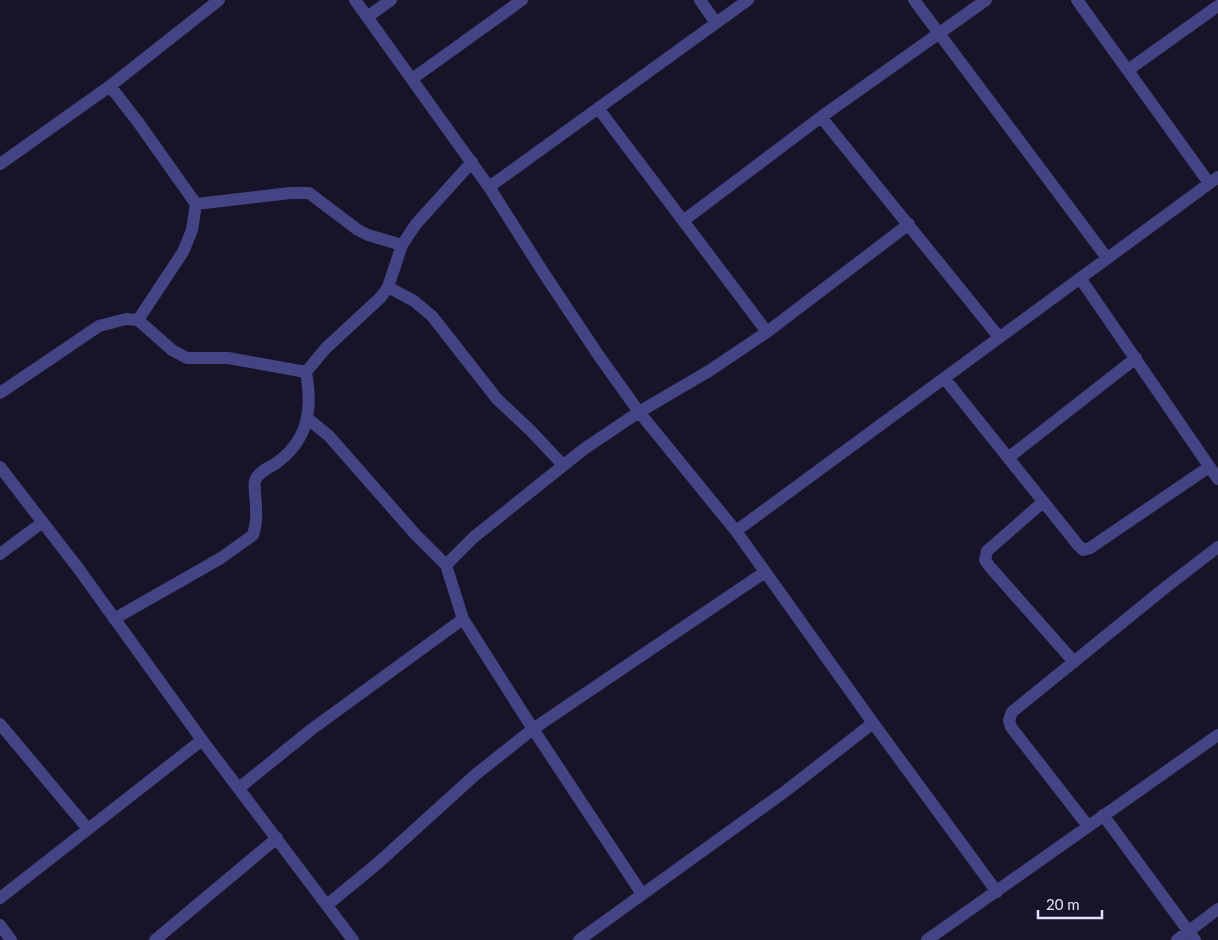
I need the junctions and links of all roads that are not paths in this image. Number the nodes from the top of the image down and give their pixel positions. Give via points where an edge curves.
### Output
1 (219, 0) edge
2 (355, 0) edge
3 (391, 0) edge
4 (522, 0) edge
5 (700, 0) edge
6 (748, 0) edge
7 (914, 0) edge
8 (986, 0) edge
9 (1077, 0) edge
10 (1218, 6) edge
11 (367, 16) junction
12 (716, 23) junction
13 (938, 33) junction
14 (1128, 70) junction
15 (412, 79) junction
16 (110, 86) junction
17 (598, 108) junction
18 (821, 117) junction
19 (472, 162) junction
20 (0, 164) edge
21 (1213, 180) edge
22 (489, 187) junction
23 (196, 204) junction
24 (683, 221) junction
25 (909, 224) junction
26 (402, 245) junction
27 (1107, 258) junction
28 (1080, 278) junction
29 (388, 287) junction
30 (138, 320) junction
31 (767, 332) junction
32 (999, 337) junction
33 (1136, 358) junction
34 (306, 372) junction
35 (945, 379) junction
36 (0, 393) edge
37 (639, 412) junction
38 (307, 418) junction
39 (1008, 458) junction
40 (563, 465) junction
41 (0, 467) edge
42 (1209, 467) junction
43 (1218, 479) edge
44 (1043, 502) junction
45 (43, 522) junction
46 (736, 531) junction
47 (1218, 547) edge
48 (0, 554) edge
49 (446, 564) junction
50 (764, 572) junction
51 (114, 619) junction
52 (463, 620) junction
53 (1074, 662) junction
54 (873, 723) junction
55 (0, 724) edge
56 (533, 729) junction
57 (1218, 735) edge
58 (202, 740) junction
59 (239, 788) junction
60 (1103, 815) junction
61 (1088, 826) junction
62 (88, 829) junction
63 (277, 838) junction
64 (997, 892) junction
65 (642, 894) junction
66 (0, 898) edge
67 (327, 904) junction
68 (1218, 909) edge
69 (0, 925) edge
70 (1192, 936) edge
71 (11, 940) edge
72 (155, 940) edge
73 (354, 940) edge
74 (579, 940) edge
75 (927, 940) edge
76 (1177, 940) edge

1 - 16 street
2 - 11 street
3 - 11 street
4 - 15 street
5 - 12 street
6 - 12 street
7 - 13 street
8 - 13 street
9 - 14 street
10 - 14 street
11 - 15 street
12 - 17 street
13 - 18 street
13 - 27 street
14 - 21 street
15 - 19 street
16 - 20 street
16 - 23 street
17 - 22 street
17 - 24 street
18 - 24 street
18 - 25 street
19 - 22 street
19 - 26 street via 416,224
21 - 27 street
22 - 37 street
23 - 26 street via 309,193 358,230
23 - 30 street via 192,230 183,252
24 - 31 street
25 - 31 street
25 - 32 street
26 - 29 street
27 - 28 street
28 - 32 street
28 - 33 street
29 - 34 street via 324,349
29 - 40 street via 414,300 432,316 497,399
30 - 34 street via 172,350 187,358 228,358
30 - 36 street via 126,319 99,326
31 - 37 street
32 - 35 street
33 - 39 street
33 - 42 street
34 - 38 street via 310,406
35 - 39 street
35 - 46 street
37 - 40 street
37 - 46 street
38 - 49 street via 329,436 415,534
38 - 51 street via 297,444 288,455 254,482 256,519 253,535 221,558
39 - 44 street
40 - 49 street via 474,537
41 - 45 street
42 - 43 street
42 - 44 street via 1083,550
44 - 53 street via 987,552 985,560
45 - 48 street
45 - 51 street
46 - 50 street
47 - 53 street
49 - 52 street
50 - 54 street
50 - 56 street
51 - 58 street
52 - 56 street
52 - 59 street via 312,729
53 - 61 street via 1012,712 1009,720 1011,727
54 - 64 street
54 - 65 street via 787,790
55 - 62 street
56 - 65 street
56 - 67 street
57 - 60 street
58 - 59 street
58 - 62 street
59 - 63 street
60 - 61 street
60 - 70 street
61 - 64 street
62 - 66 street
63 - 67 street
63 - 72 street
64 - 75 street
65 - 74 street
67 - 73 street
68 - 70 street
69 - 71 street
70 - 76 street

